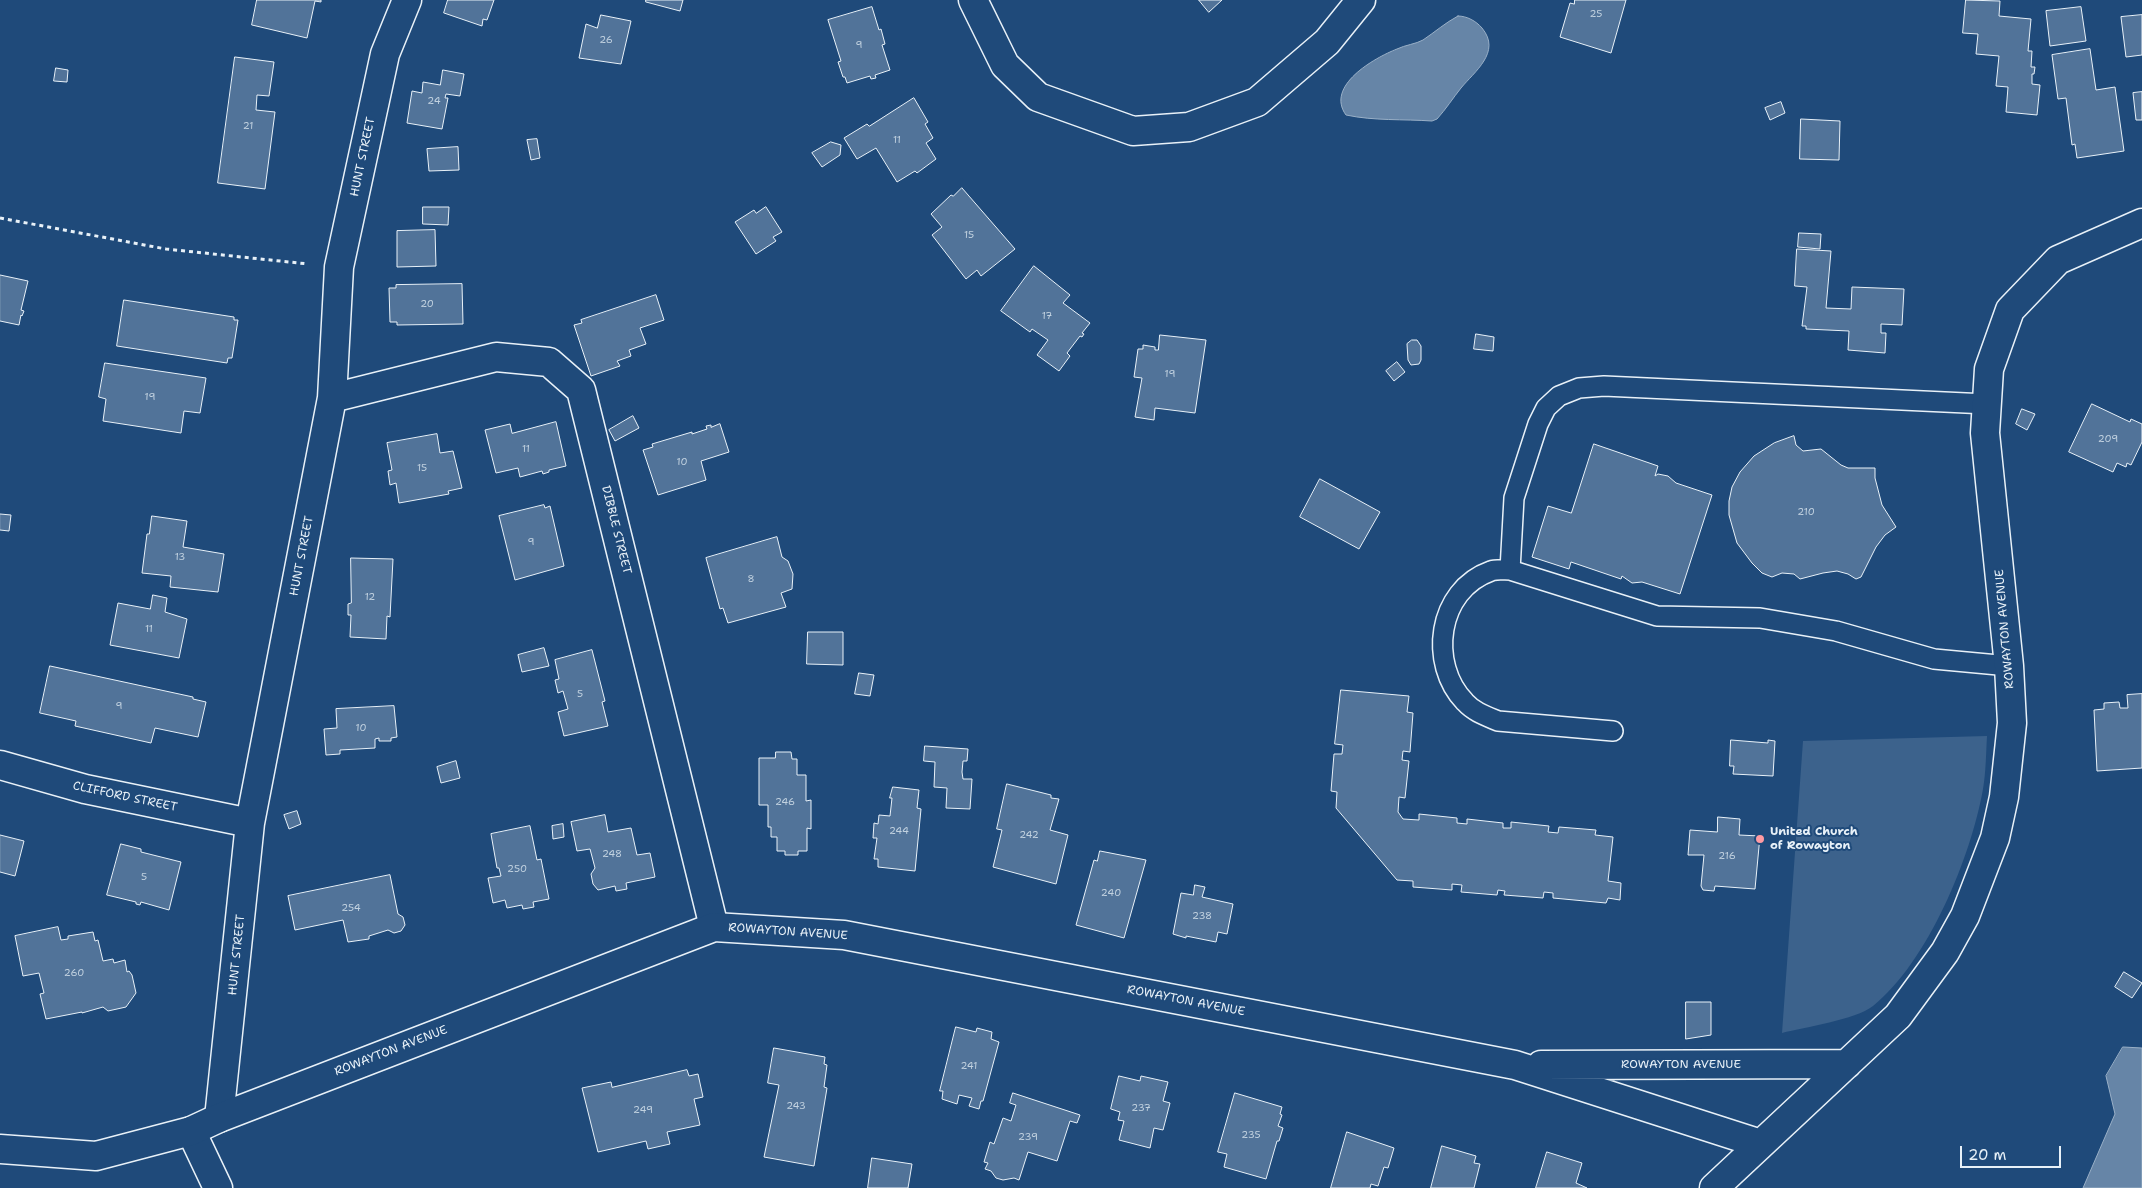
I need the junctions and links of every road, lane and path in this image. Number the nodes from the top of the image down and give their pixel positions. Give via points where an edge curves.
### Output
1 (407, 0) edge
2 (973, 0) edge
3 (1361, 0) edge
4 (0, 218) edge
5 (2142, 223) edge
6 (339, 267) junction
7 (332, 398) junction
8 (1987, 404) junction
9 (1510, 570) junction
10 (2009, 666) junction
11 (1613, 731) dead end
12 (0, 765) edge
13 (250, 823) junction
14 (714, 927) junction
15 (1847, 1064) junction
16 (1515, 1065) junction
17 (220, 1118) junction
18 (191, 1131) junction
19 (1761, 1144) junction
20 (0, 1149) edge
21 (218, 1188) edge
22 (1714, 1188) edge

1 - 6 street, HUNT STREET via 385,54
2 - 3 street via 1005,65 1038,97 1133,130 1189,127 1257,102 1326,42
4 - 6 path via 166,249
5 - 8 street, ROWAYTON AVENUE via 2058,260 2010,310 1989,369
6 - 7 street, HUNT STREET
7 - 13 street, HUNT STREET
7 - 14 street, DIBBLE STREET via 496,357 549,362 581,390
8 - 9 lane via 1614,386 1579,388 1559,396 1546,408 1538,424 1514,498
8 - 10 street, ROWAYTON AVENUE via 1985,433
9 - 10 lane via 1657,616 1760,618 1836,631 1934,659
9 - 11 lane via 1492,570 1481,576 1464,588 1453,603 1446,619 1442,643 1444,667 1452,686 1465,703 1481,715 1498,721
10 - 15 street, ROWAYTON AVENUE via 2012,723 2006,779 1995,838 1981,877 1945,952 1898,1016
12 - 13 street, CLIFFORD STREET via 85,789
13 - 17 street, HUNT STREET
14 - 16 street, ROWAYTON AVENUE via 844,935
14 - 17 street, ROWAYTON AVENUE
15 - 16 street, ROWAYTON AVENUE
15 - 19 street, ROWAYTON AVENUE
16 - 19 street, ROWAYTON AVENUE
17 - 18 street, ROWAYTON AVENUE
18 - 20 street, ROWAYTON AVENUE via 96,1156
18 - 21 street
19 - 22 street, ROWAYTON AVENUE

